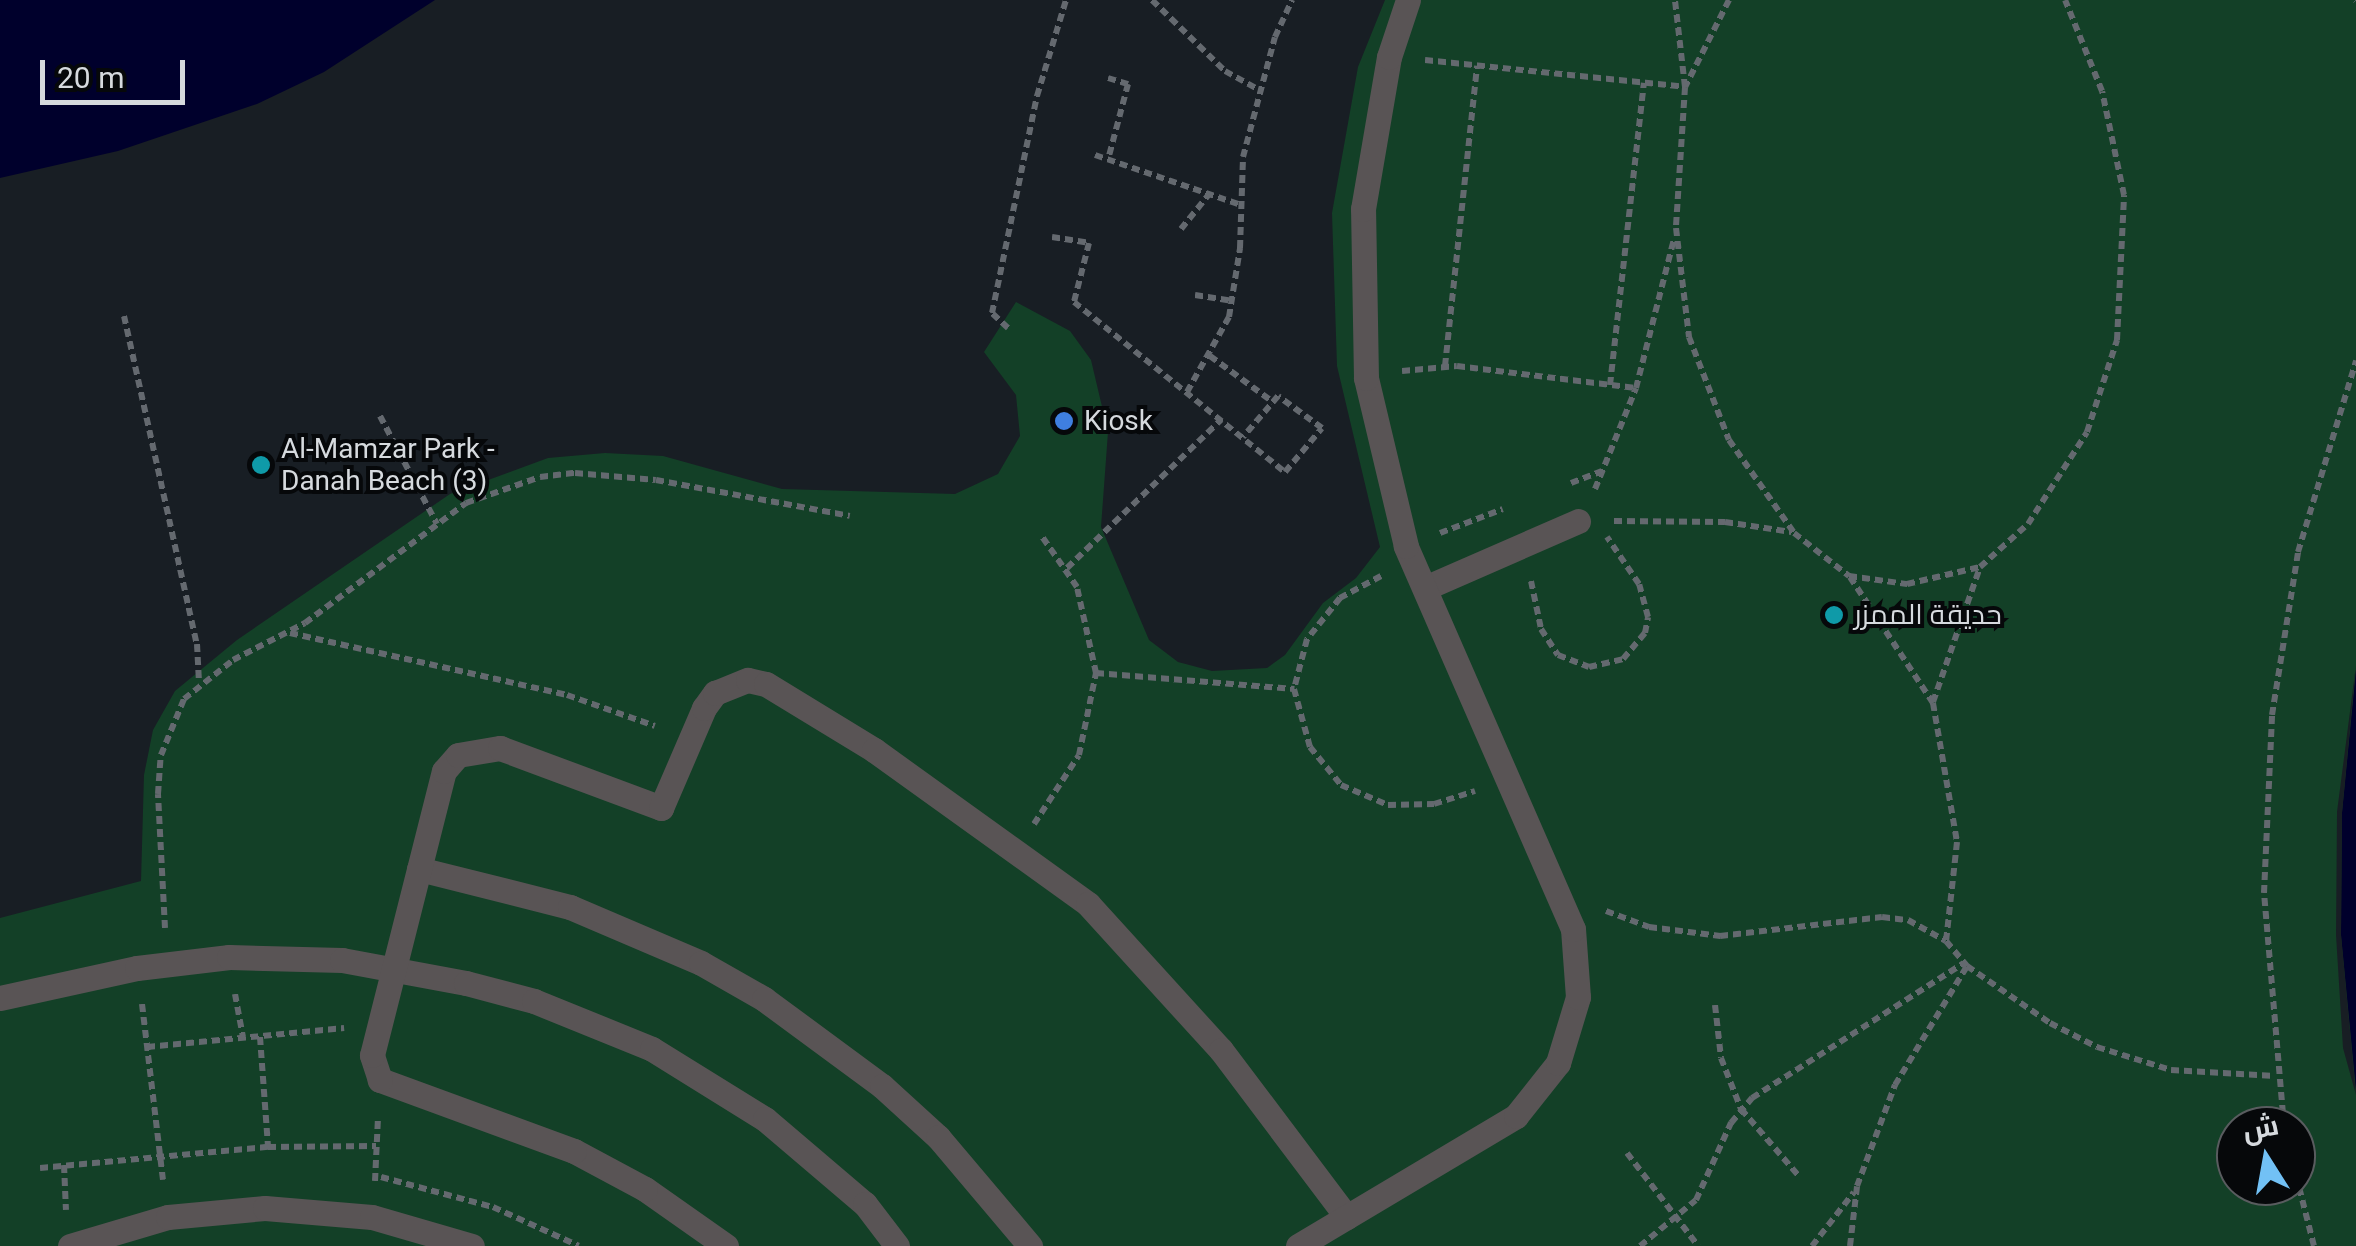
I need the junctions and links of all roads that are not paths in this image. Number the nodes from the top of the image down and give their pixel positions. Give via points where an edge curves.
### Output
1 (1408, 0) edge
2 (1578, 522) road end
3 (1425, 588) junction
4 (420, 869) junction
5 (394, 967) junction
6 (0, 998) edge
7 (1347, 1218) junction
8 (70, 1246) edge
9 (472, 1246) edge
10 (726, 1246) edge
11 (898, 1246) edge
12 (1030, 1246) edge
13 (1298, 1246) edge

1 - 3 lane via 1389,57 1362,209 1366,378 1392,501
2 - 3 lane
3 - 7 lane via 1574,929 1580,964 1571,1032 1558,1063 1516,1116
4 - 5 lane
4 - 7 lane via 444,771 458,755 500,748 661,808 715,693 748,680 766,684 1018,848 1088,904 1157,974
4 - 12 lane via 570,907 702,963 764,999 868,1074 938,1137
5 - 6 lane via 283,956 138,968
5 - 10 lane via 372,1066 380,1080 574,1151
5 - 11 lane via 534,1002 652,1049 764,1118 865,1204
7 - 13 lane
8 - 9 lane via 168,1217 265,1208 372,1217

